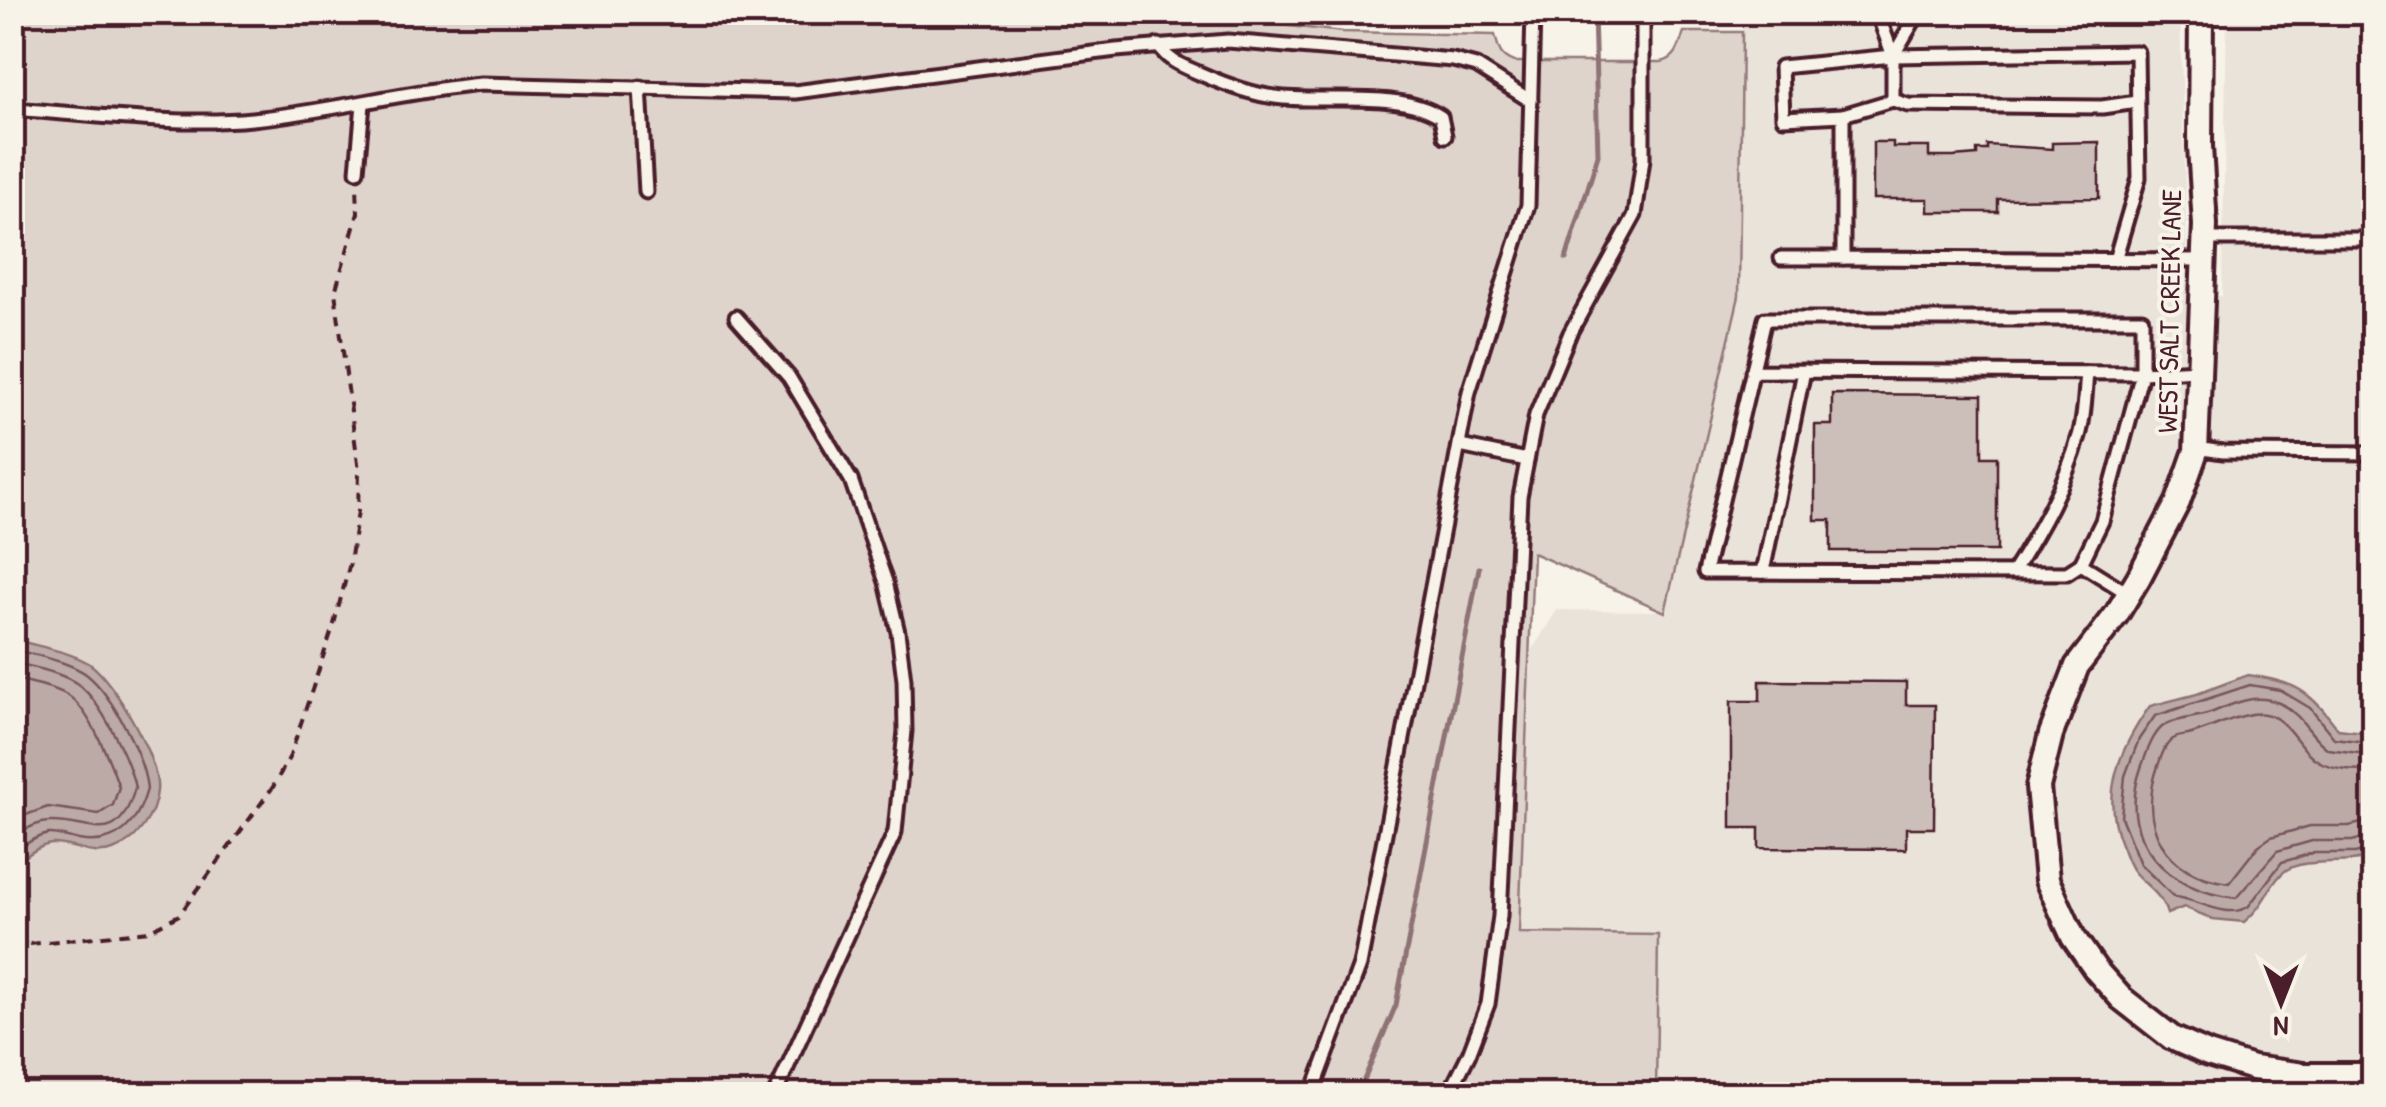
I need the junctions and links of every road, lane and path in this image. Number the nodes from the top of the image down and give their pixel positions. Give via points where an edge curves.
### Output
1 (1533, 12) edge
2 (1644, 12) edge
3 (1877, 12) edge
4 (1919, 12) edge
5 (2201, 12) edge
6 (1158, 46) junction
7 (1893, 56) junction
8 (640, 86) junction
9 (1530, 100) junction
10 (1893, 100) junction
11 (2138, 102) junction
12 (363, 104) junction
13 (12, 109) edge
14 (1844, 115) junction
15 (1445, 136) dead end
16 (357, 171) joint
17 (646, 192) dead end
18 (2374, 239) edge
19 (2204, 250) junction
20 (1782, 258) dead end
21 (1842, 258) junction
22 (2115, 260) junction
23 (736, 317) dead end
24 (2199, 370) junction
25 (1752, 371) junction
26 (1804, 371) junction
27 (2087, 372) junction
28 (2142, 373) junction
29 (1460, 446) junction
30 (2196, 448) junction
31 (2374, 454) edge
32 (1527, 460) junction
33 (2081, 564) junction
34 (1764, 572) junction
35 (2013, 572) junction
36 (2129, 594) junction
37 (12, 946) edge
38 (2374, 1075) edge
39 (775, 1094) edge
40 (1312, 1094) edge
41 (1450, 1094) edge

1 - 9 lane
2 - 32 lane via 1643,159 1635,216 1570,332 1536,414
3 - 7 lane
4 - 7 lane
5 - 19 street, WEST SALT CREEK LANE
6 - 8 lane via 795,92
6 - 9 lane via 1228,41 1454,60
6 - 15 lane via 1166,58 1206,76 1274,97 1428,108 1441,117
7 - 10 lane
7 - 11 lane via 2136,52
7 - 14 lane via 1781,67 1783,118
8 - 12 lane via 481,84
8 - 17 lane
9 - 29 lane via 1528,205 1470,392
10 - 11 lane
10 - 14 lane
11 - 22 lane via 2139,178
12 - 13 lane via 247,120
12 - 16 lane
14 - 21 lane
16 - 37 path via 358,213 335,292 359,471 358,511 334,624 290,756 179,915 149,932
18 - 19 lane
19 - 22 lane
19 - 24 street, WEST SALT CREEK LANE
20 - 21 lane
21 - 22 lane
23 - 39 lane via 789,377 851,480 886,582 904,680 894,832
24 - 28 lane
24 - 30 street, WEST SALT CREEK LANE
25 - 26 lane
25 - 28 lane via 1764,319 2142,319
25 - 34 lane via 1705,572
26 - 27 lane
26 - 34 lane
27 - 28 lane
27 - 35 lane via 2080,432 2066,472
28 - 33 lane via 2102,521
29 - 32 lane
29 - 40 lane via 1360,964
30 - 31 lane
30 - 36 street, WEST SALT CREEK LANE via 2178,502
32 - 41 lane via 1515,556 1500,916 1488,1004
33 - 35 lane via 2068,573
33 - 36 lane
34 - 35 lane
36 - 38 street, WEST SALT CREEK LANE via 2076,666 2038,787 2047,880 2072,936 2121,998 2172,1038 2253,1068

